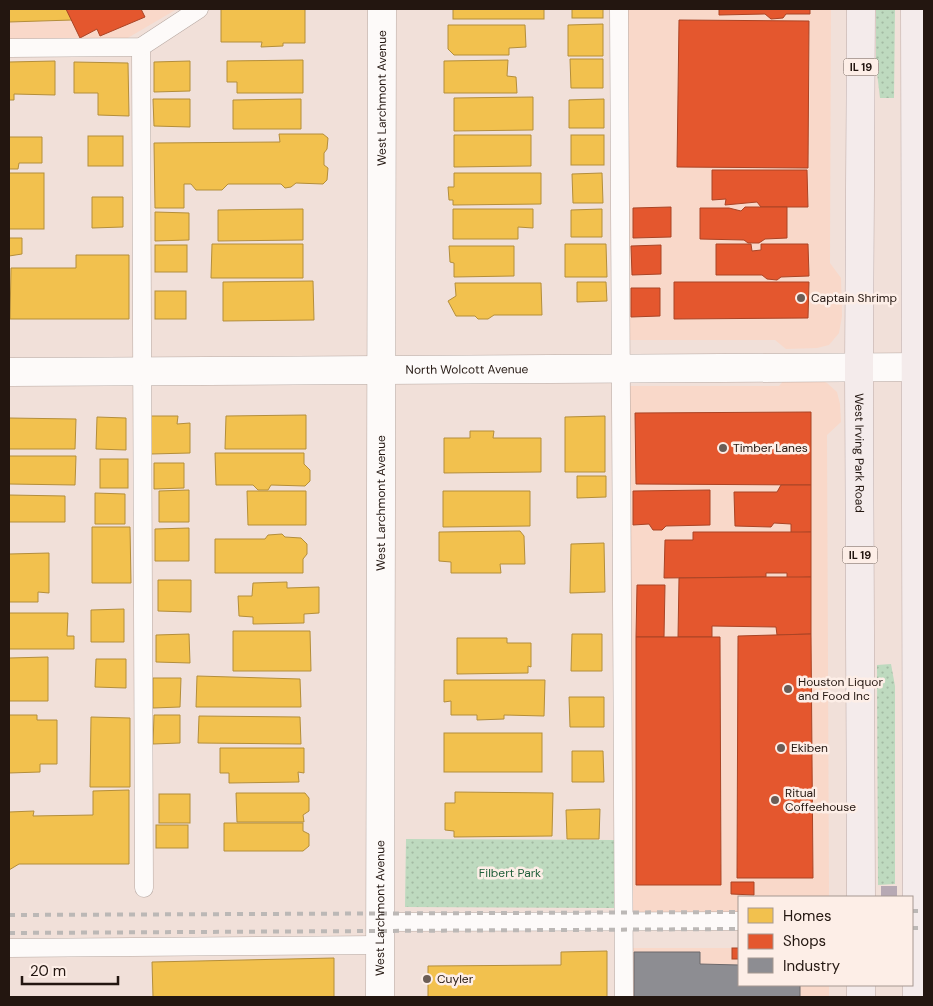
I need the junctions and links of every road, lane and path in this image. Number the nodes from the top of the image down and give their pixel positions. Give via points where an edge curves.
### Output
1 (199, 9) edge
2 (382, 9) edge
3 (619, 9) edge
4 (861, 9) edge
5 (915, 9) edge
6 (141, 47) junction
7 (9, 48) edge
8 (920, 367) edge
9 (859, 368) junction
10 (620, 369) junction
11 (382, 370) junction
12 (9, 372) edge
13 (141, 372) junction
14 (144, 888) dead end
15 (862, 896) edge
16 (623, 921) junction
17 (738, 921) edge
18 (380, 933) junction
19 (9, 948) edge
20 (380, 997) edge
21 (624, 997) edge
22 (917, 997) edge

1 - 6 lane
2 - 11 street, West Larchmont Avenue
3 - 10 lane
4 - 9 main road, West Irving Park Road / IL 19
5 - 8 main road
6 - 7 lane
6 - 13 lane
8 - 9 street, North Wolcott Avenue
8 - 22 main road
9 - 10 street, North Wolcott Avenue
9 - 15 main road, West Irving Park Road / IL 19
10 - 11 street, North Wolcott Avenue
10 - 16 lane
11 - 13 street, North Wolcott Avenue
11 - 18 street, West Larchmont Avenue
12 - 13 street, North Wolcott Avenue
13 - 14 lane
16 - 17 lane
16 - 18 lane
16 - 21 lane
18 - 19 lane
18 - 20 street, West Larchmont Avenue

